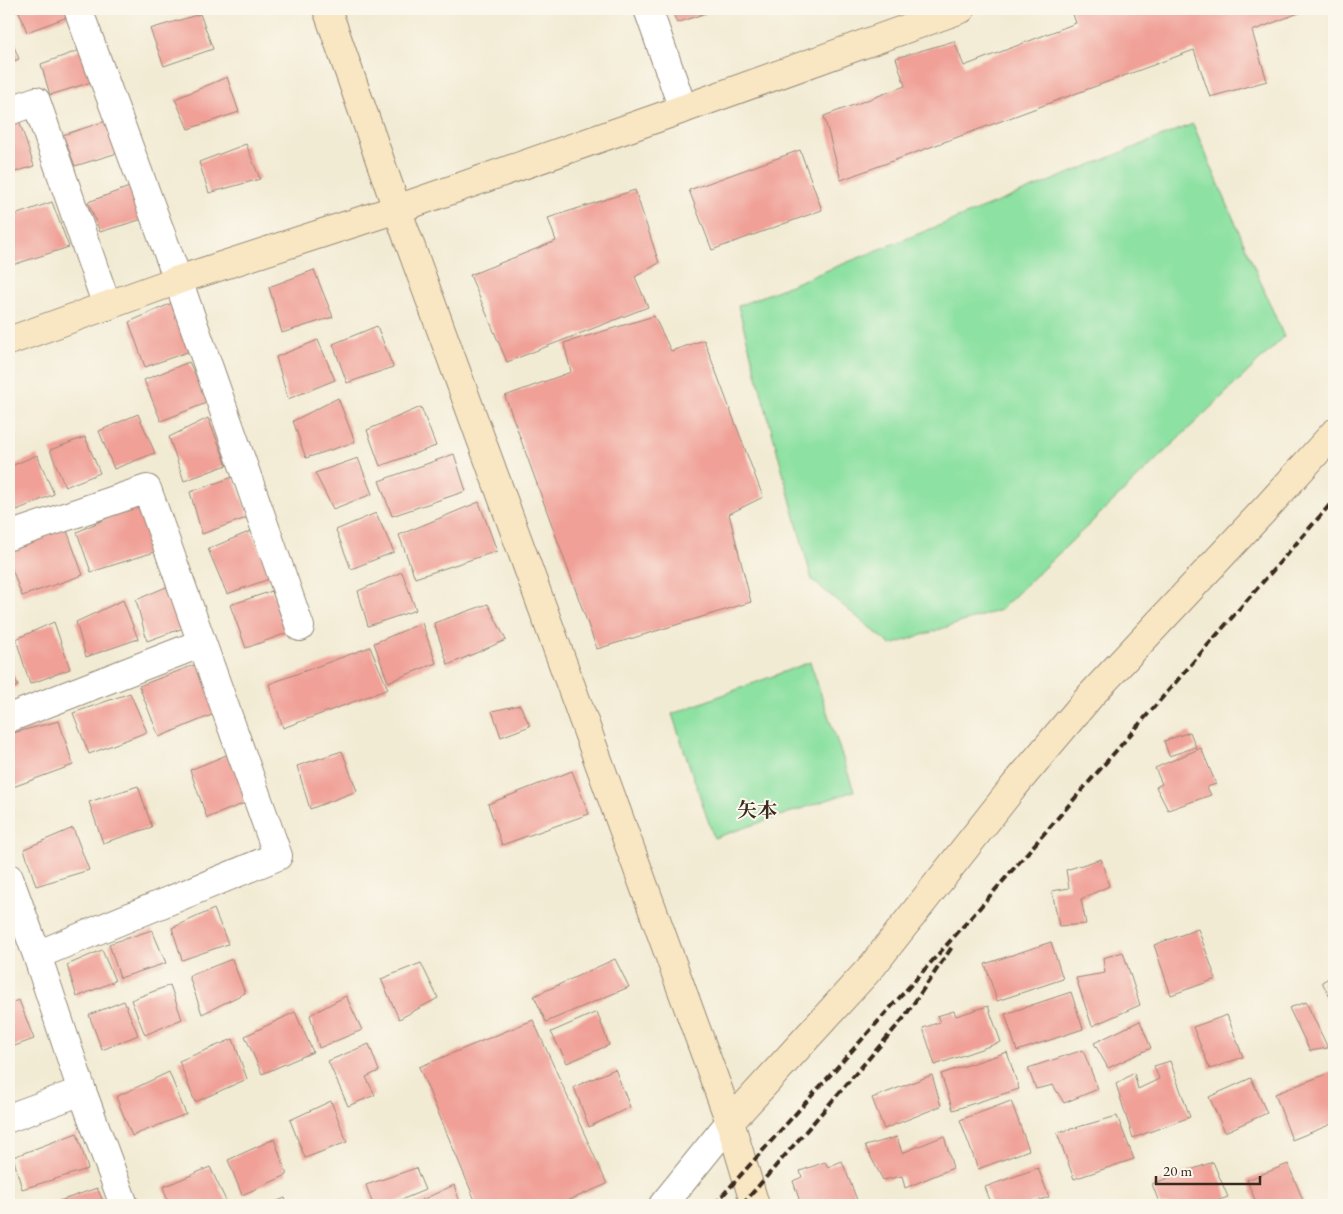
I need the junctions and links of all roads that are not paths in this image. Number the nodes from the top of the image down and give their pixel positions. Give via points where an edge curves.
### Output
1 (78, 9) edge
2 (327, 9) edge
3 (648, 9) edge
4 (960, 9) edge
5 (683, 109) junction
6 (9, 111) edge
7 (397, 208) junction
8 (178, 280) junction
9 (107, 306) junction
10 (9, 342) edge
11 (1334, 433) edge
12 (9, 536) edge
13 (300, 627) dead end
14 (202, 643) junction
15 (9, 718) edge
16 (9, 878) edge
17 (37, 955) junction
18 (82, 1092) junction
19 (9, 1118) edge
20 (730, 1122) junction
21 (124, 1205) edge
22 (663, 1205) edge
23 (755, 1205) edge

1 - 8 street
2 - 7 street
3 - 5 street
4 - 5 street
5 - 7 street
6 - 9 street via 36,101
7 - 8 street
7 - 20 street
8 - 9 street
8 - 13 street
9 - 10 street
11 - 20 street via 1091,695 1015,785 873,965
12 - 14 street via 147,489
14 - 15 street
14 - 17 street via 278,856
16 - 17 street
17 - 18 street
18 - 19 street
18 - 21 street
20 - 22 street
20 - 23 street

